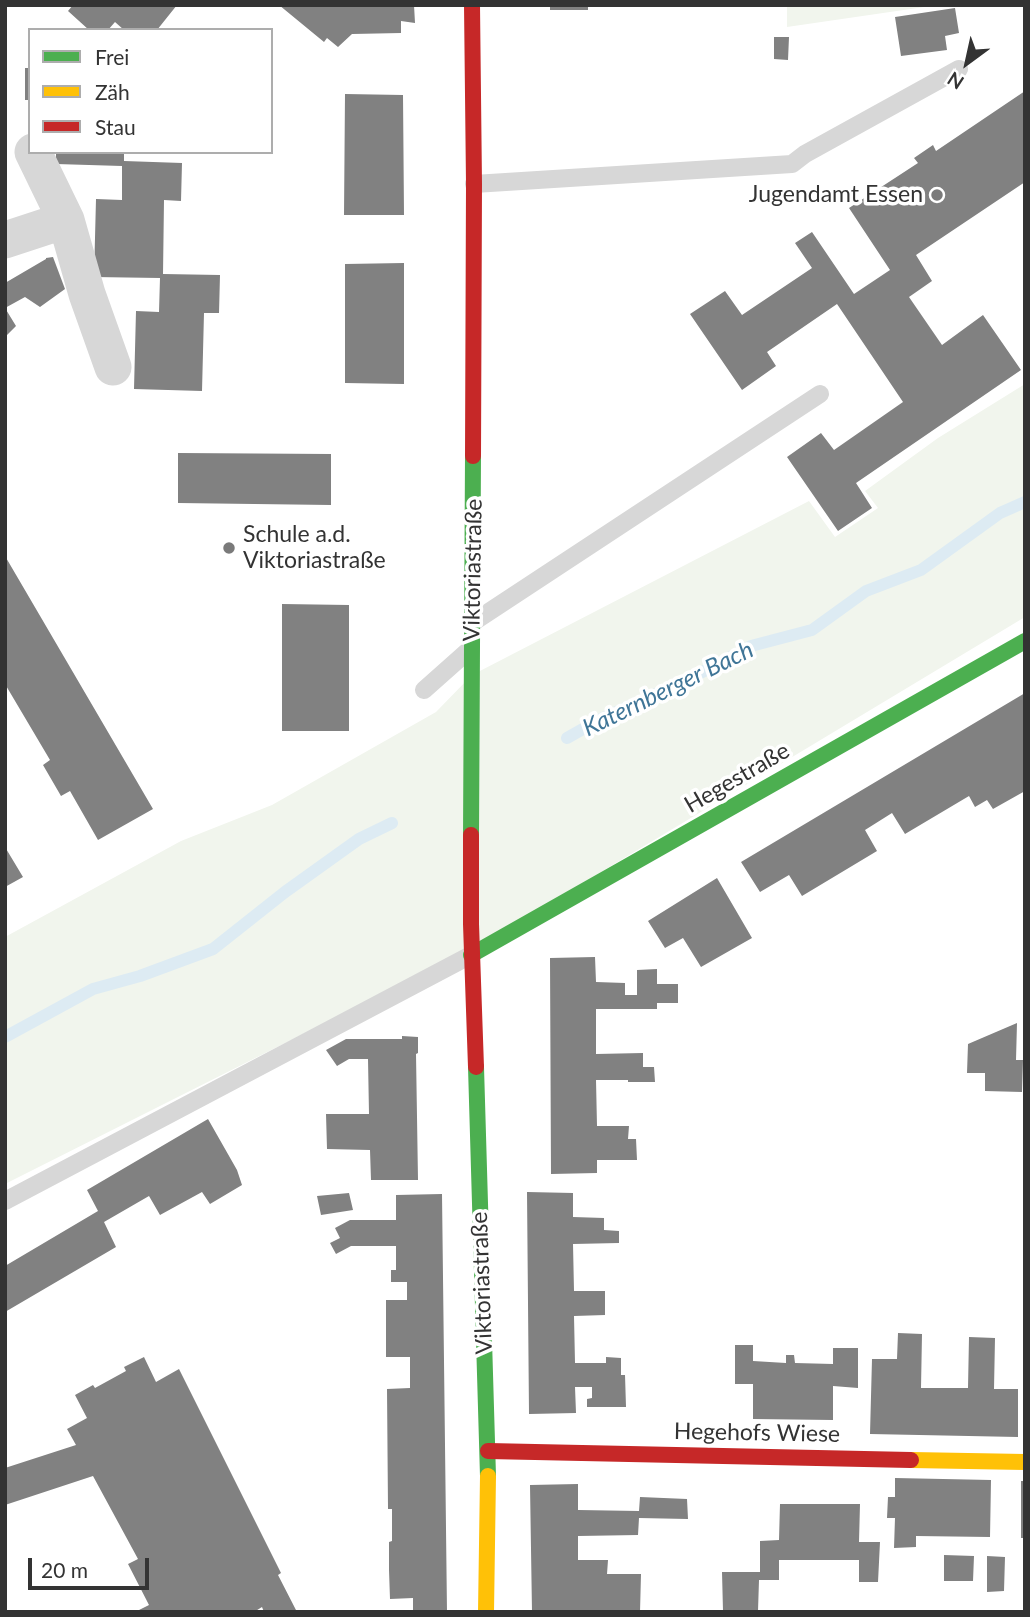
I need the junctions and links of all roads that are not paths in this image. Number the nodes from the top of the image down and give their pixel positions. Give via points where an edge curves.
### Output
1 (472, 5) edge
2 (959, 69) dead end
3 (34, 154) edge
4 (474, 184) junction
5 (66, 220) junction
6 (5, 240) edge
7 (113, 367) dead end
8 (820, 394) dead end
9 (472, 623) junction
10 (1025, 641) edge
11 (472, 647) junction
12 (424, 690) dead end
13 (471, 955) junction
14 (5, 1200) edge
15 (488, 1451) junction
16 (1025, 1462) edge
17 (486, 1612) edge

1 - 4 street, Viktoriastraße
2 - 4 lane via 792,164
3 - 5 street
4 - 9 street, Viktoriastraße
5 - 6 street
5 - 7 street
8 - 9 lane
9 - 11 street, Viktoriastraße
10 - 13 street, Hegestraße
11 - 12 lane
11 - 13 street, Viktoriastraße
13 - 14 lane
13 - 15 street, Viktoriastraße
15 - 16 street, Hegehofs Wiese
15 - 17 street, Viktoriastraße

